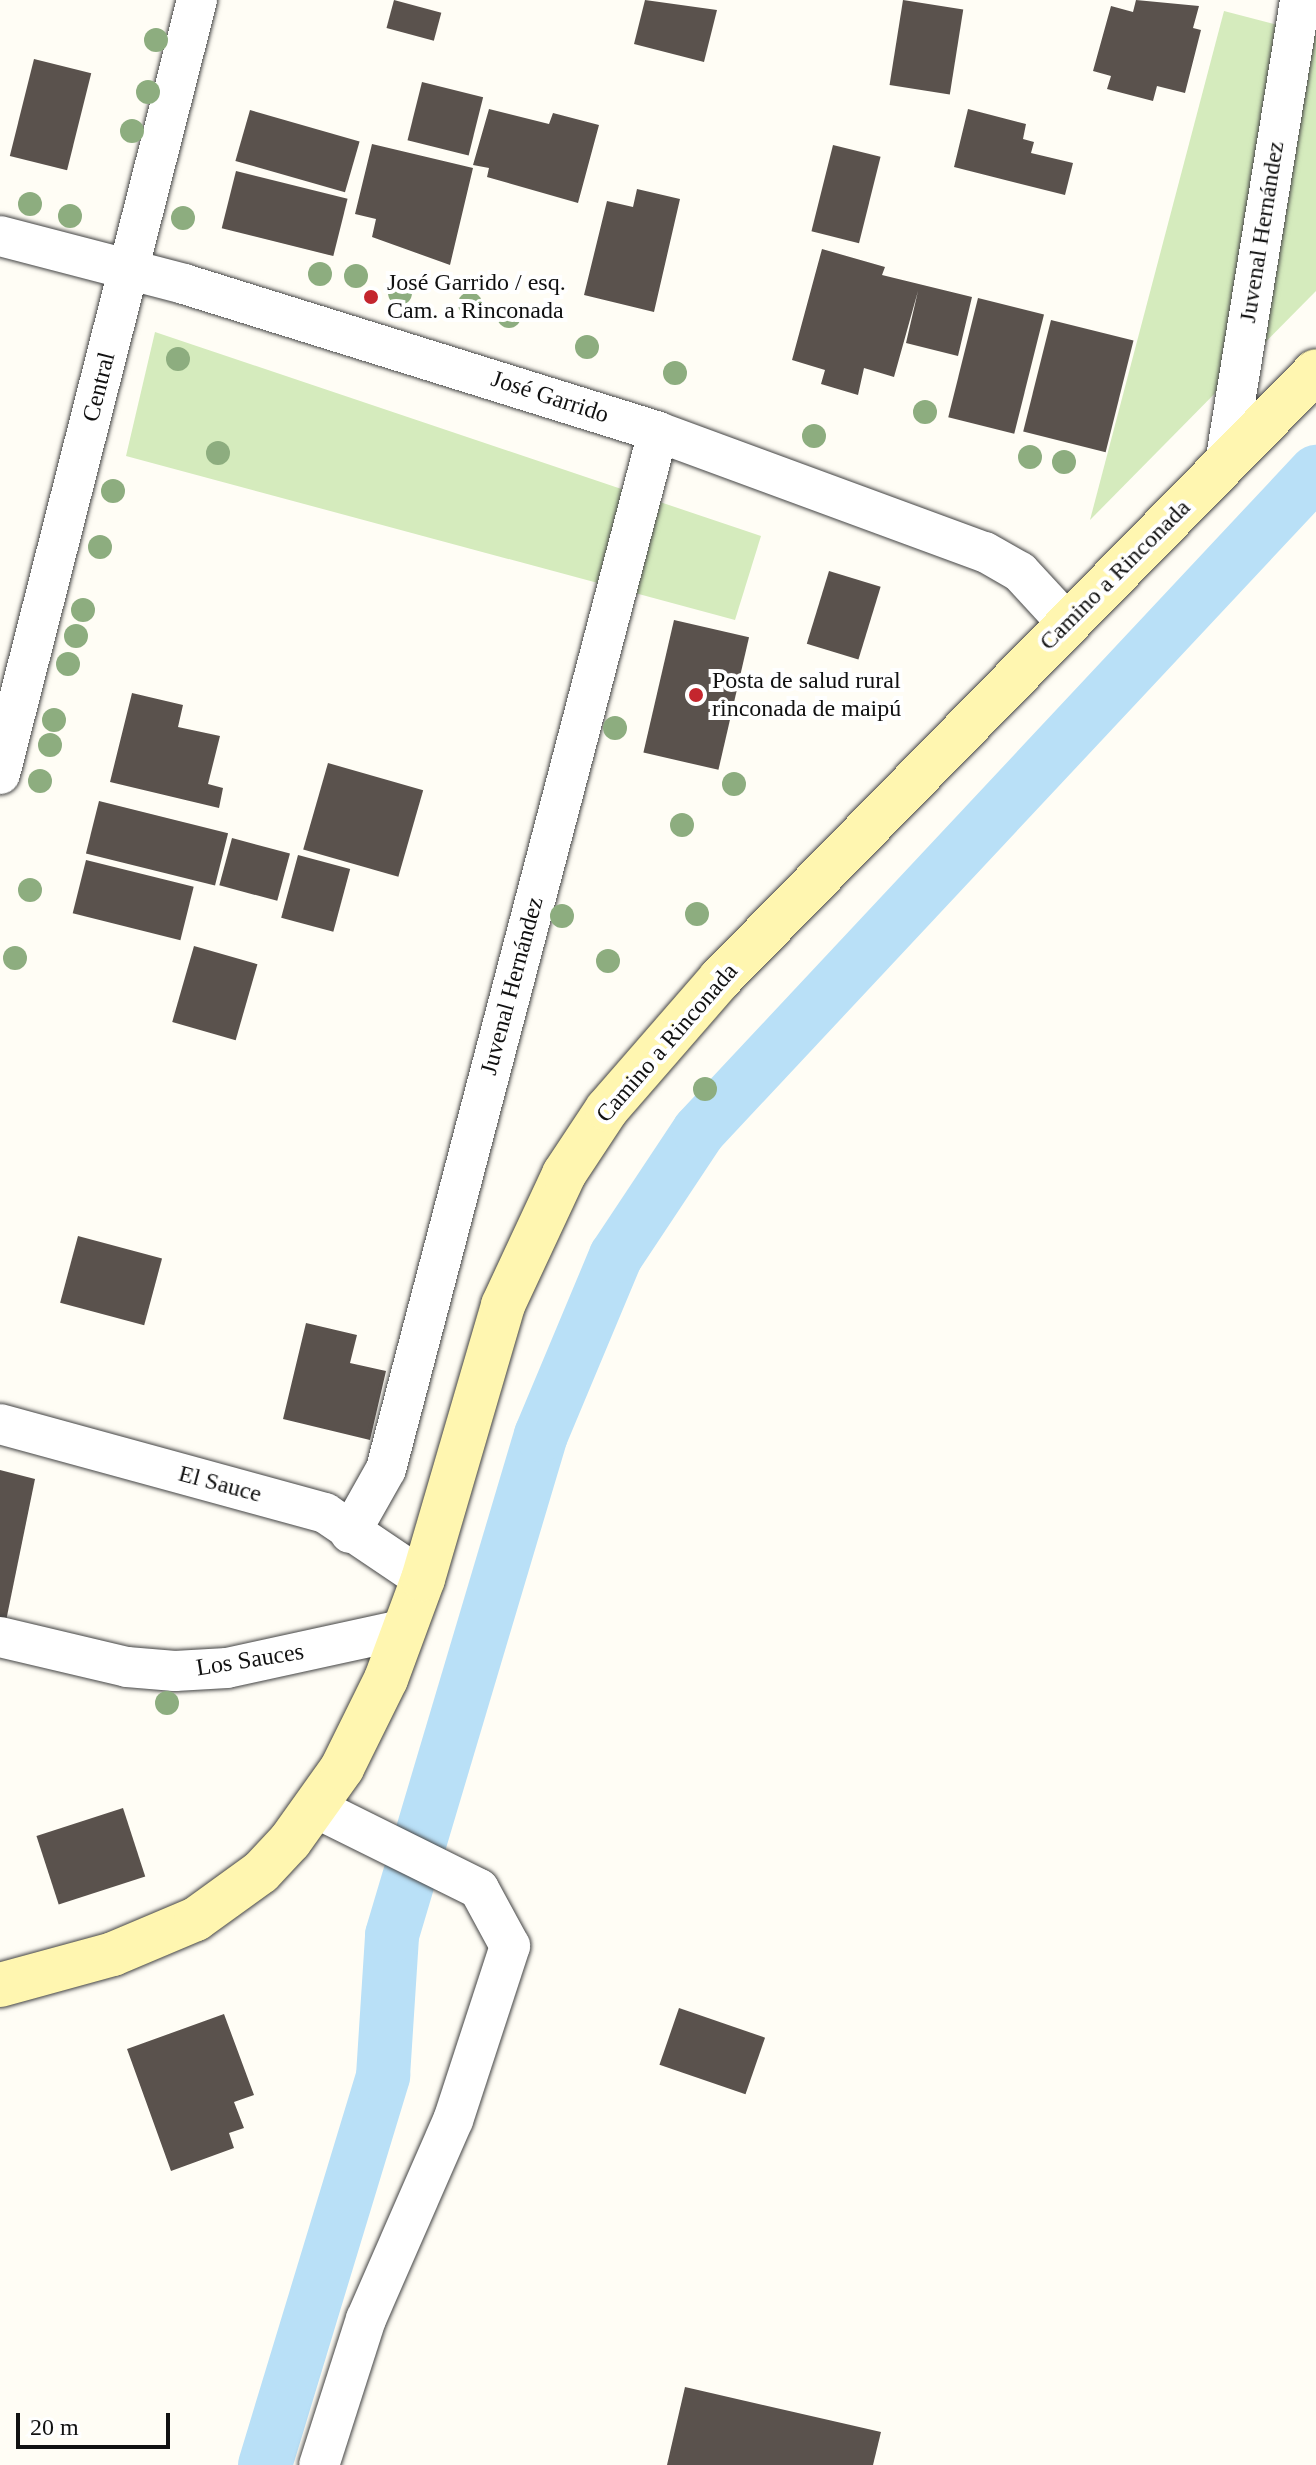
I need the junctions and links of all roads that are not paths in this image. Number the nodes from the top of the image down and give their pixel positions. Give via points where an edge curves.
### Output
1 (197, 0) edge
2 (1300, 0) edge
3 (0, 236) edge
4 (130, 270) junction
5 (1316, 371) edge
6 (658, 432) junction
7 (1225, 464) junction
8 (1067, 623) junction
9 (0, 774) edge
10 (0, 1424) edge
11 (350, 1533) junction
12 (423, 1579) junction
13 (406, 1629) junction
14 (0, 1637) edge
15 (316, 1808) junction
16 (0, 1985) edge
17 (319, 2465) edge

1 - 4 street, Central
2 - 7 street, Juvenal Hernández
3 - 4 street, José Garrido
4 - 6 street, José Garrido
4 - 9 street, Central
5 - 7 street, Camino a Rinconada
6 - 8 street, José Garrido via 985,552 1020,572
6 - 11 street, Juvenal Hernández via 386,1469
7 - 8 street, Camino a Rinconada
8 - 12 street, Camino a Rinconada via 720,979 607,1109 564,1174 503,1305
10 - 11 street, El Sauce via 325,1513
11 - 12 street, El Sauce
12 - 13 street, Camino a Rinconada
13 - 14 street, Los Sauces via 227,1668 175,1671 127,1667
13 - 15 street, Camino a Rinconada via 364,1727
15 - 16 street, Camino a Rinconada via 261,1872 196,1919 113,1954
15 - 17 street via 479,1889 510,1946 453,2120 366,2319

